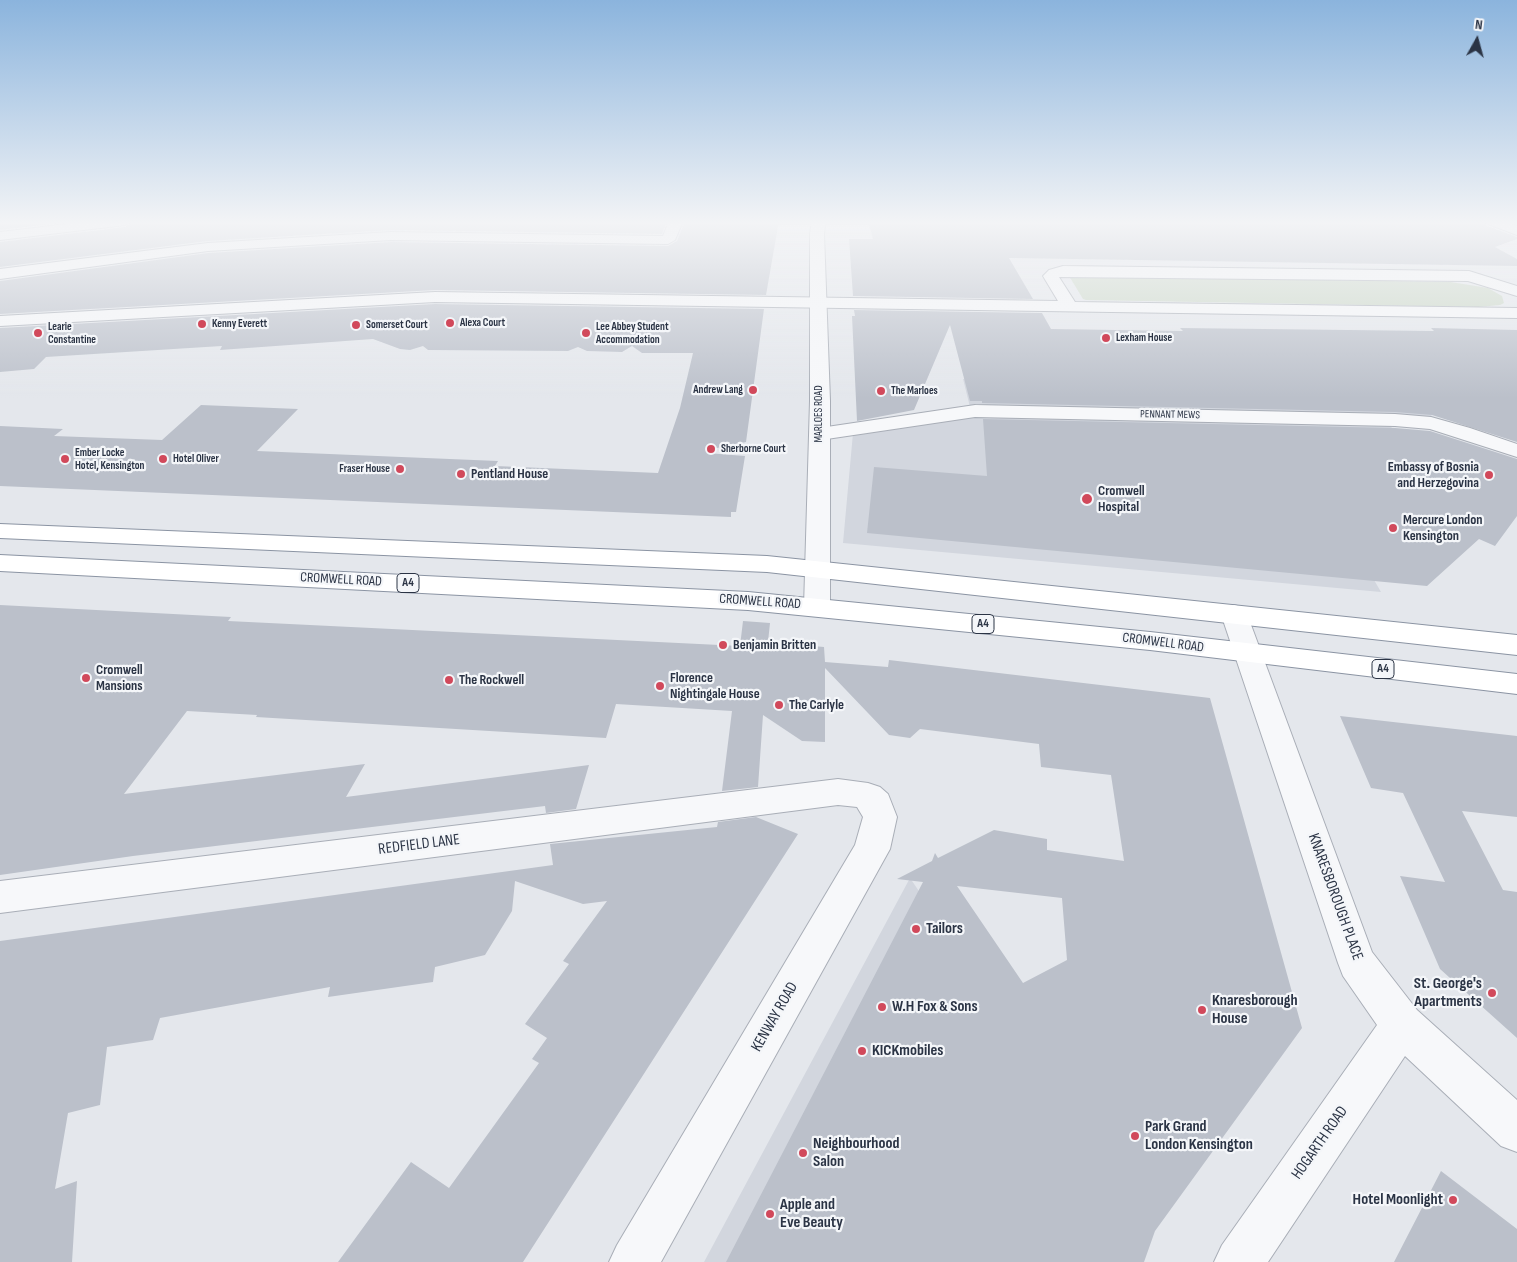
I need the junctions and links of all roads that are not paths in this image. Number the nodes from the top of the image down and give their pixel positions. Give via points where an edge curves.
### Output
1 (817, 280) edge
2 (1053, 280) edge
3 (1481, 280) edge
4 (1517, 291) edge
5 (817, 302) junction
6 (1070, 307) junction
7 (1517, 313) edge
8 (0, 321) edge
9 (820, 434) junction
10 (1517, 451) edge
11 (0, 531) edge
12 (0, 563) edge
13 (818, 568) junction
14 (817, 606) junction
15 (1234, 614) junction
16 (1517, 645) edge
17 (1249, 654) junction
18 (1517, 684) edge
19 (838, 792) joint
20 (0, 897) edge
21 (1402, 1025) junction
22 (1517, 1130) edge
23 (634, 1262) edge
24 (1239, 1262) edge

1 - 5 street, MARLOES ROAD
2 - 6 street
3 - 4 street
5 - 6 street
5 - 8 street via 435,297
5 - 9 street, MARLOES ROAD
6 - 7 street
9 - 10 street, PENNANT MEWS via 975,411 1395,420 1431,423
9 - 13 street, MARLOES ROAD
11 - 13 highway via 722,561
12 - 14 highway, CROMWELL ROAD / A4
13 - 14 street, MARLOES ROAD
13 - 15 highway
14 - 17 highway, CROMWELL ROAD / A4
15 - 16 highway
15 - 17 street, KNARESBOROUGH PLACE
17 - 18 highway, CROMWELL ROAD / A4
17 - 21 street, KNARESBOROUGH PLACE via 1358,963
19 - 20 street, REDFIELD LANE
19 - 23 street, KENWAY ROAD via 856,792 868,796 876,804 880,817 872,849
21 - 22 street, KNARESBOROUGH PLACE
21 - 24 street, HOGARTH ROAD

